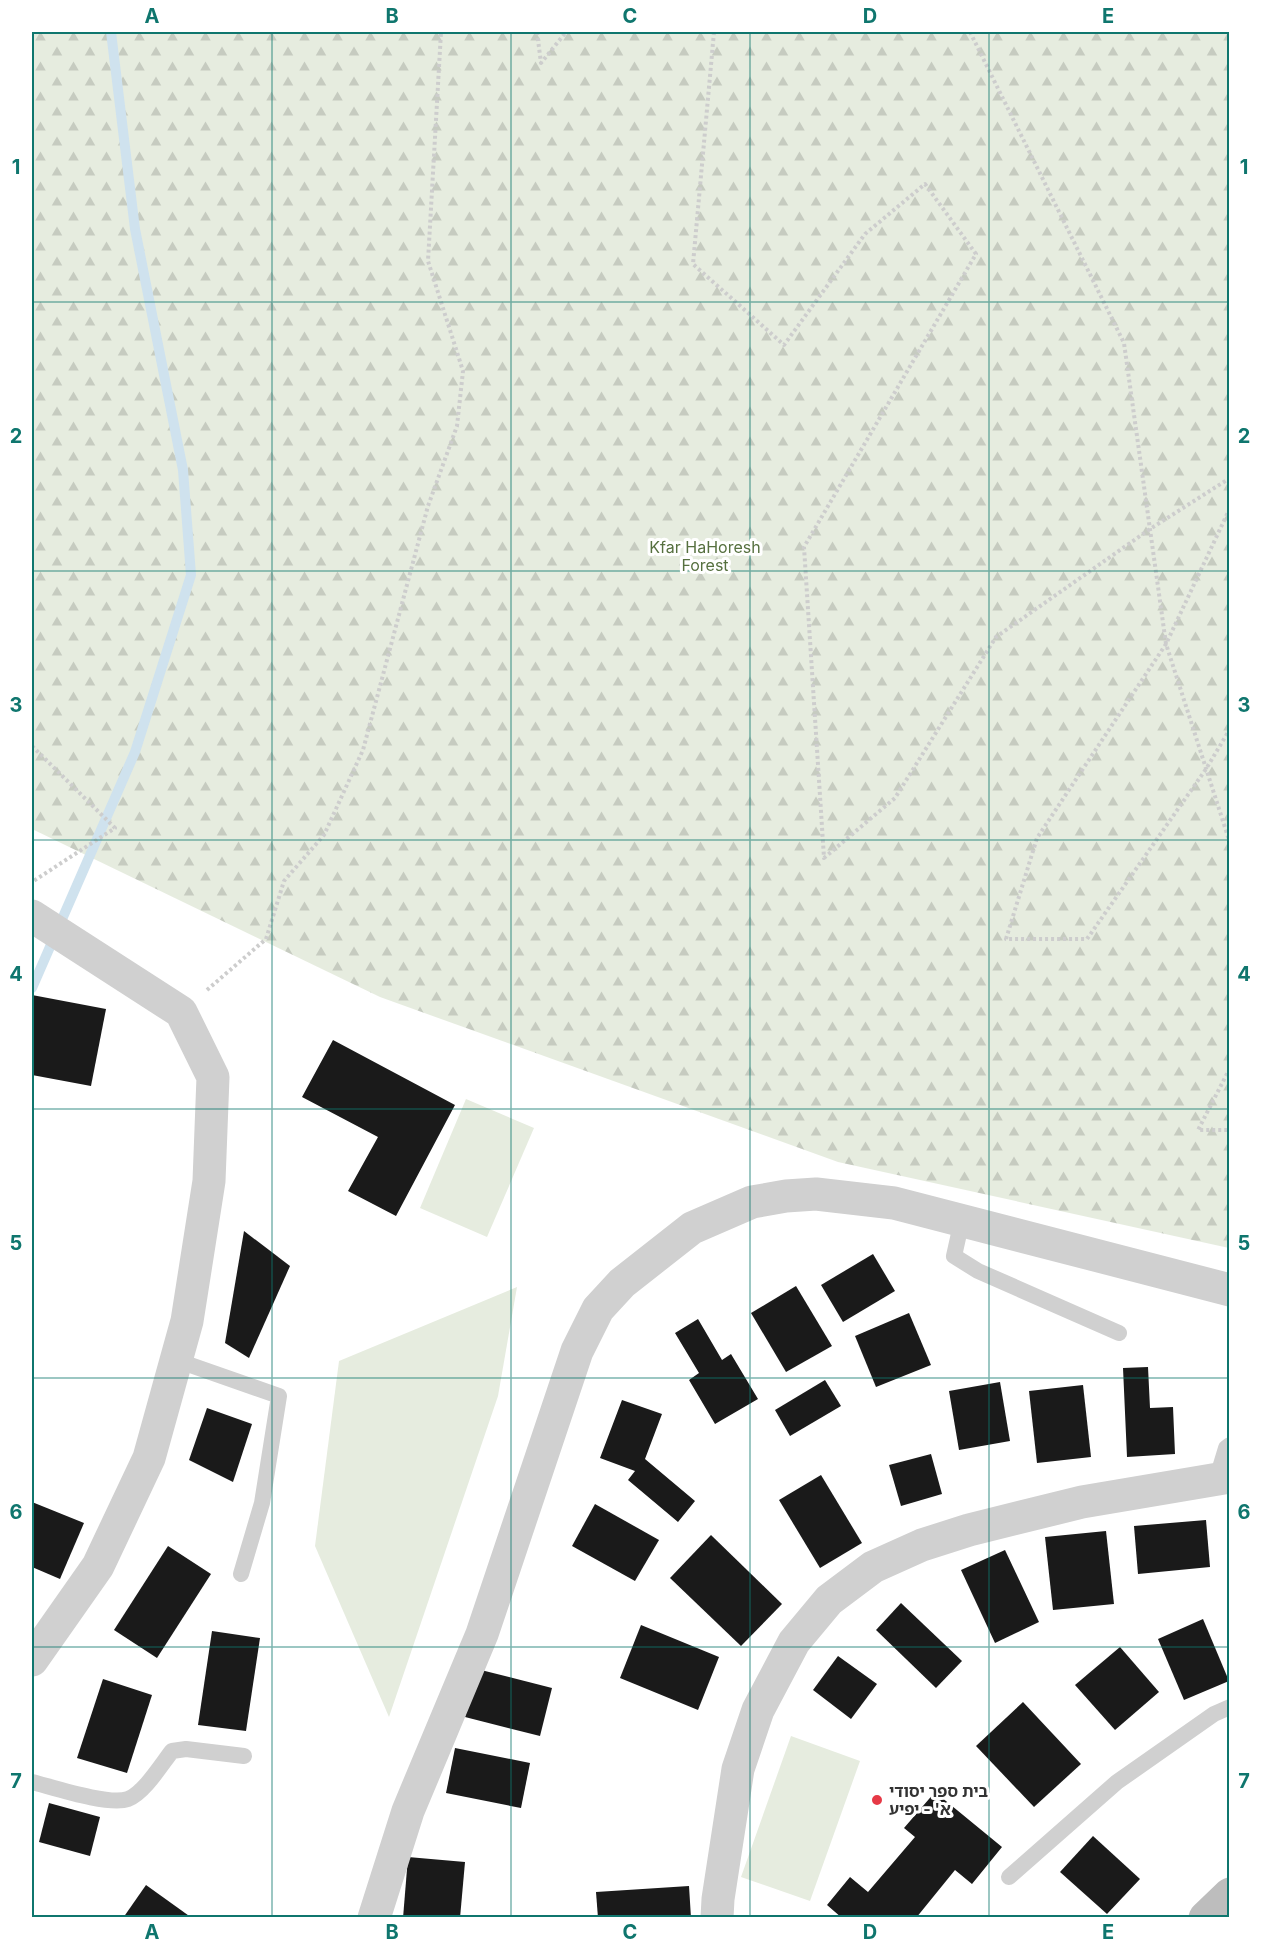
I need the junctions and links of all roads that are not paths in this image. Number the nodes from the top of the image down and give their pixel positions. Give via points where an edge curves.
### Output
1 (32, 916) edge
2 (962, 1220) junction
3 (1230, 1290) edge
4 (1119, 1333) dead end
5 (176, 1359) junction
6 (1230, 1445) edge
7 (1223, 1479) edge
8 (241, 1574) dead end
9 (32, 1660) edge
10 (1230, 1707) edge
11 (244, 1756) dead end
12 (32, 1782) edge
13 (1009, 1877) dead end
14 (1230, 1894) edge
15 (374, 1917) edge
16 (717, 1917) edge
17 (1205, 1917) edge

1 - 5 street via 181,1012 213,1077 209,1180 187,1321
2 - 3 street
2 - 4 lane via 954,1256 978,1271
2 - 15 street via 894,1203 816,1194 752,1202 692,1228 622,1282 598,1309 577,1351 482,1634 408,1811
5 - 8 lane via 279,1396 262,1503
5 - 9 street via 149,1458 98,1566
6 - 7 lane via 1226,1448
7 - 16 street via 1082,1502 969,1530 922,1545 873,1568 829,1600 794,1642 758,1710 738,1769
10 - 13 lane via 1214,1714 1117,1782
11 - 12 lane via 172,1751 144,1787 127,1799 106,1801
14 - 17 street

